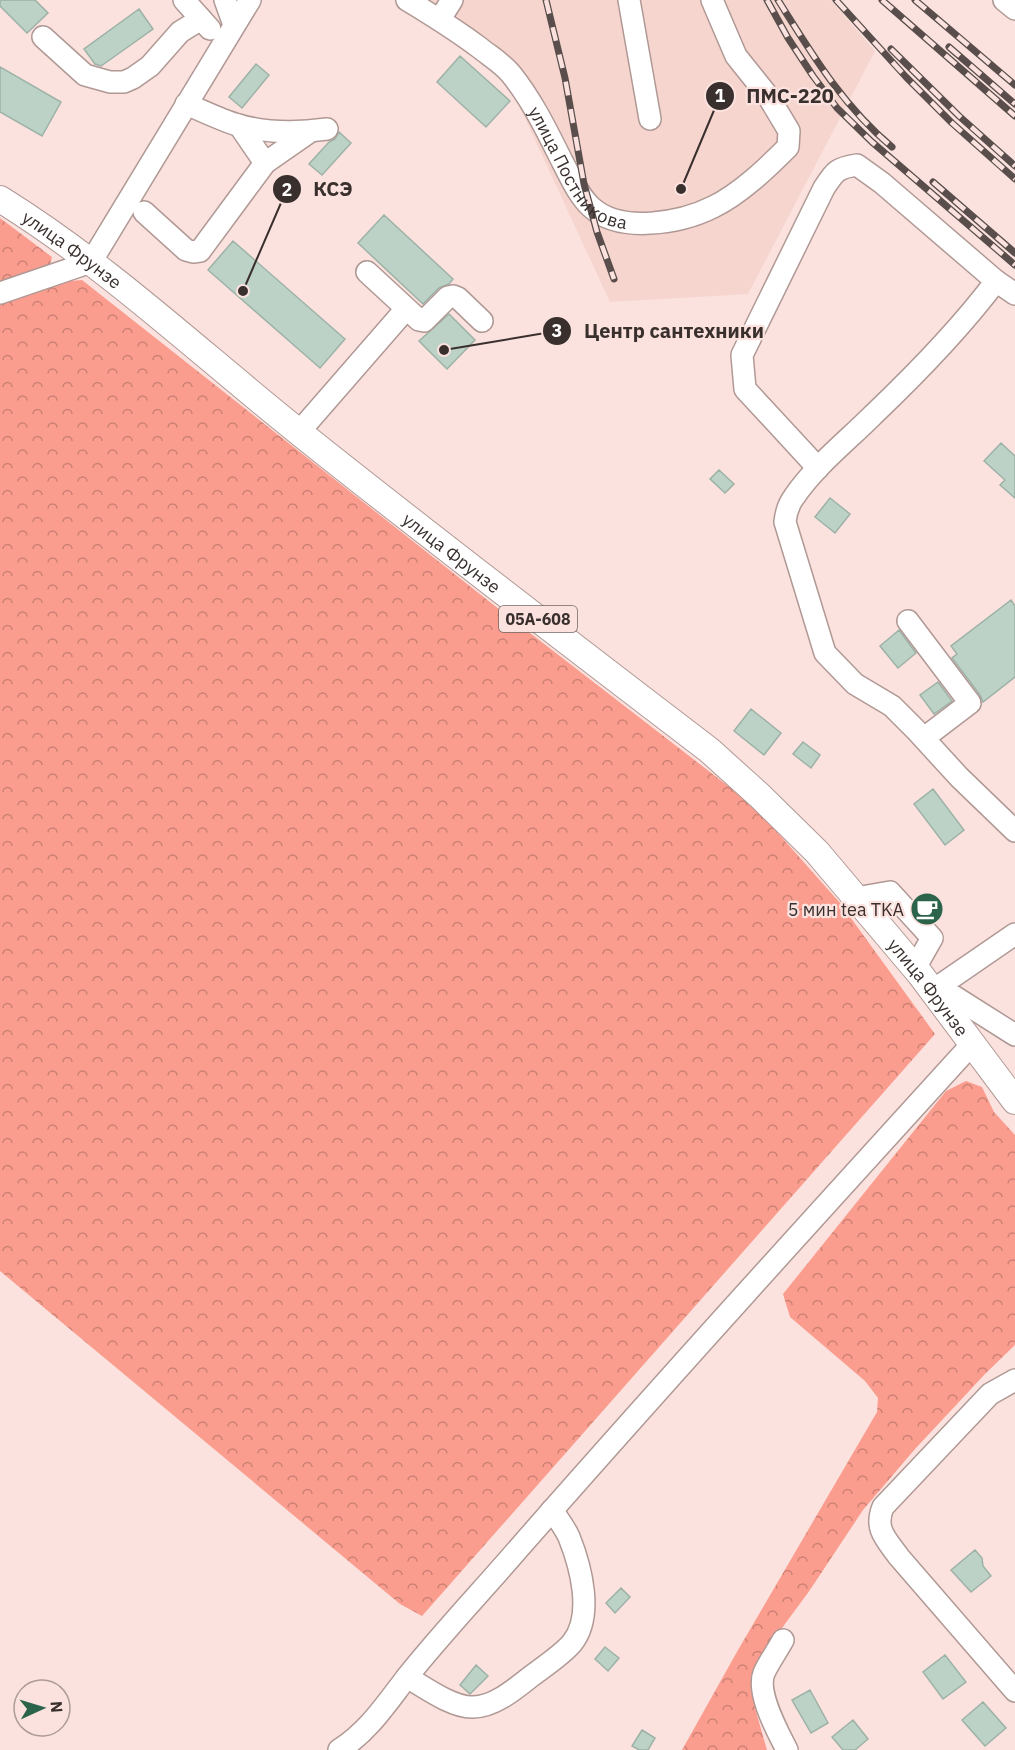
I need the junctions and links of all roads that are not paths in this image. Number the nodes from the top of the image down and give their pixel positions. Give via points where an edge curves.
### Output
1 (184, 0) edge
2 (225, 0) edge
3 (250, 0) edge
4 (407, 0) edge
5 (452, 0) edge
6 (629, 0) edge
7 (712, 0) edge
8 (1004, 0) edge
9 (1015, 9) edge
10 (201, 19) junction
11 (440, 19) junction
12 (234, 25) junction
13 (42, 37) dead end
14 (223, 43) junction
15 (186, 104) junction
16 (650, 119) dead end
17 (239, 125) junction
18 (265, 163) junction
19 (0, 199) edge
20 (144, 213) dead end
21 (91, 262) junction
22 (367, 272) dead end
23 (996, 280) junction
24 (0, 293) edge
25 (1015, 294) edge
26 (406, 309) junction
27 (482, 321) dead end
28 (299, 432) junction
29 (819, 468) junction
30 (908, 621) dead end
31 (924, 738) junction
32 (1015, 831) edge
33 (1015, 934) edge
34 (932, 991) junction
35 (1015, 1035) edge
36 (972, 1044) junction
37 (1015, 1101) edge
38 (1015, 1380) edge
39 (552, 1510) junction
40 (783, 1640) dead end
41 (406, 1677) junction
42 (1015, 1691) edge
43 (339, 1750) edge
44 (787, 1750) edge

1 - 10 street
2 - 12 street
3 - 12 street
4 - 11 street, улица Постникова
5 - 11 street
6 - 16 street
7 - 11 street, улица Постникова via 736,56 768,96 789,131 788,147 759,175 713,207 674,220 647,223 624,222 591,208 510,73
8 - 9 street
10 - 13 street via 180,32 150,66 124,82 85,75
10 - 14 street
12 - 14 street
14 - 15 street
15 - 17 street
15 - 21 street
17 - 18 street
17 - 18 street via 268,130 319,130
18 - 20 street via 200,251 186,250
19 - 21 main road, улица Фрунзе / 05А-608
21 - 24 street
21 - 28 main road, улица Фрунзе / 05А-608
22 - 26 street
23 - 25 street
23 - 29 street via 970,315
23 - 29 street via 857,165 841,168 831,177 742,355 745,389
26 - 27 street via 424,321 453,296
26 - 28 street
28 - 34 main road, улица Фрунзе / 05А-608 via 709,750 817,852
29 - 31 street via 794,495 785,522 825,654 855,684 892,706
30 - 31 street via 970,703
31 - 32 street
33 - 34 street
34 - 35 street via 955,996
34 - 36 main road, улица Фрунзе / 05А-608
36 - 37 main road, улица Фрунзе / 05А-608
36 - 39 street
38 - 42 street via 990,1394 967,1417 883,1507 878,1519 883,1536 898,1557
39 - 41 street
39 - 41 street via 569,1536 584,1597 583,1617 571,1645 515,1690 473,1707 456,1704
40 - 44 street via 763,1676 774,1726
41 - 43 street via 370,1725

